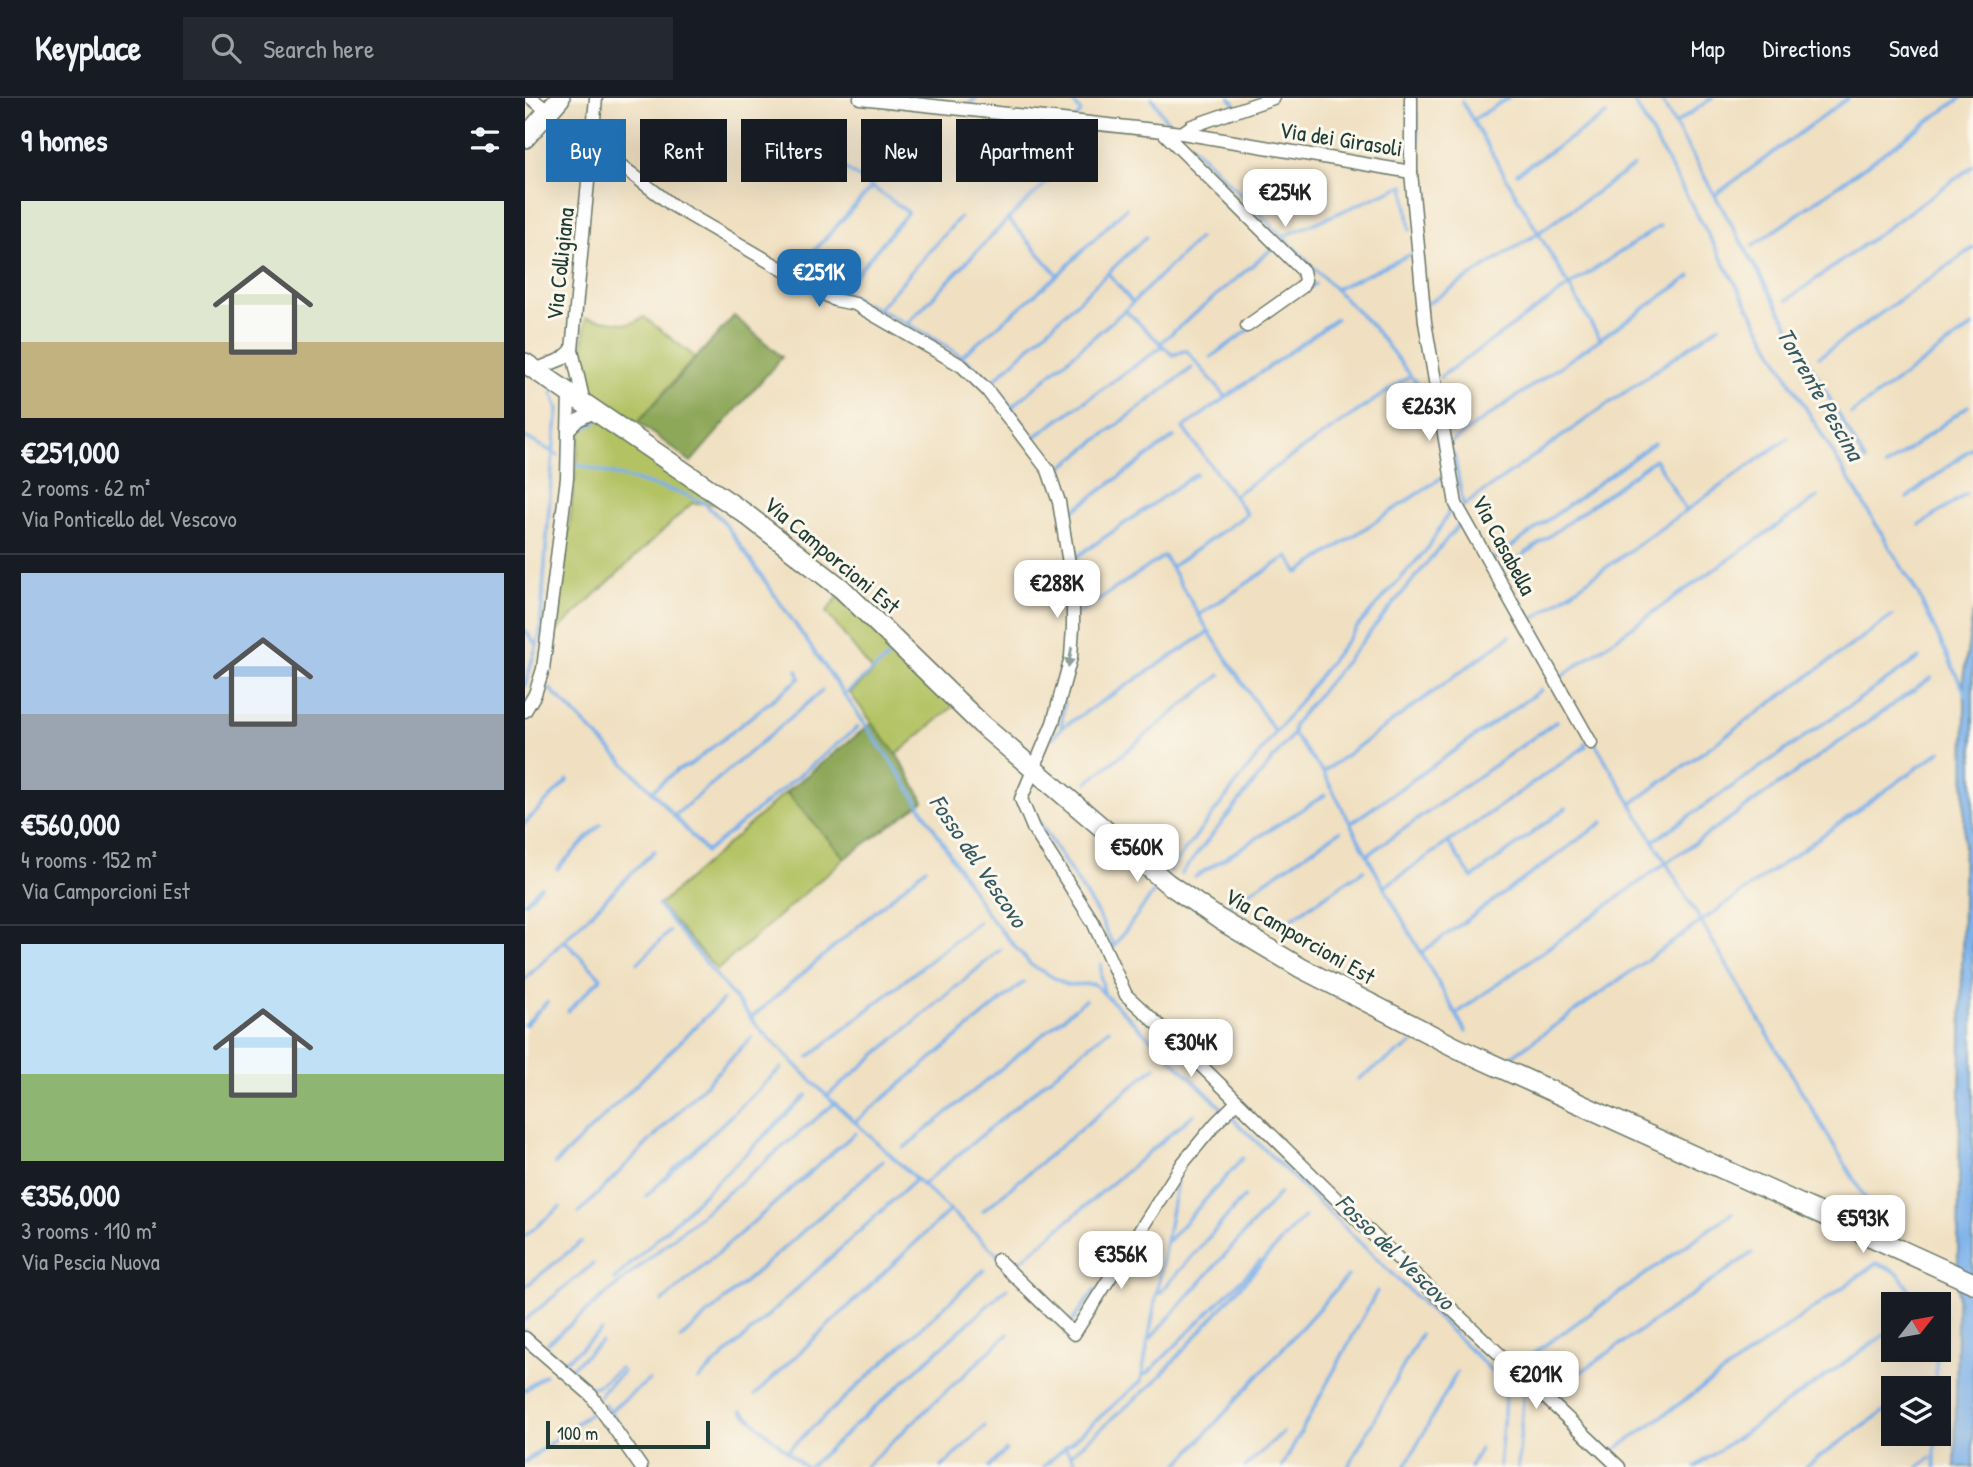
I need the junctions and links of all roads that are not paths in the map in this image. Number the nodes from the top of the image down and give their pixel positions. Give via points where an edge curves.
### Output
1 (531, 98) edge
2 (596, 98) edge
3 (860, 98) edge
4 (1273, 98) edge
5 (1411, 98) edge
6 (554, 105) edge
7 (595, 119) edge
8 (1163, 132) junction
9 (1182, 132) junction
10 (525, 138) edge
11 (626, 169) edge
12 (1411, 172) junction
13 (589, 182) edge
14 (1247, 326) dead end
15 (572, 351) junction
16 (530, 366) edge
17 (577, 398) junction
18 (606, 418) junction
19 (568, 430) junction
20 (525, 711) edge
21 (1591, 743) dead end
22 (1033, 768) junction
23 (1230, 1109) junction
24 (998, 1260) dead end
25 (1973, 1283) edge
26 (525, 1338) edge
27 (641, 1467) edge
28 (1619, 1467) edge

1 - 6 street
2 - 7 street, Via Colligiana
3 - 8 street
4 - 9 street
5 - 12 street, Via Casabella
6 - 10 main road
8 - 9 street
8 - 14 street via 1303,271 1303,288
9 - 12 street, Via dei Girasoli
11 -> 22 street via 672,205 962,366 987,390 1048,470 1059,502 1073,587 1073,627 1071,657 1053,723
12 - 21 street, Via Casabella via 1425,321 1455,504
13 - 15 street, Via Colligiana
15 - 16 street via 562,359
15 - 17 street, Via Colligiana
16 - 17 main road, Via Camporcioni Est
17 - 18 main road, Via Camporcioni Est
17 - 19 street
18 - 19 street via 591,413
18 - 22 main road, Via Camporcioni Est via 743,512 842,589
19 - 20 street via 562,527 543,669
22 - 23 street via 1021,799 1029,819 1093,922 1126,995 1173,1038
22 - 25 main road, Via Camporcioni Est via 1167,883 1301,968 1457,1048
23 - 24 street via 1183,1163 1074,1334
23 - 28 street via 1381,1242
26 - 27 street via 591,1395

